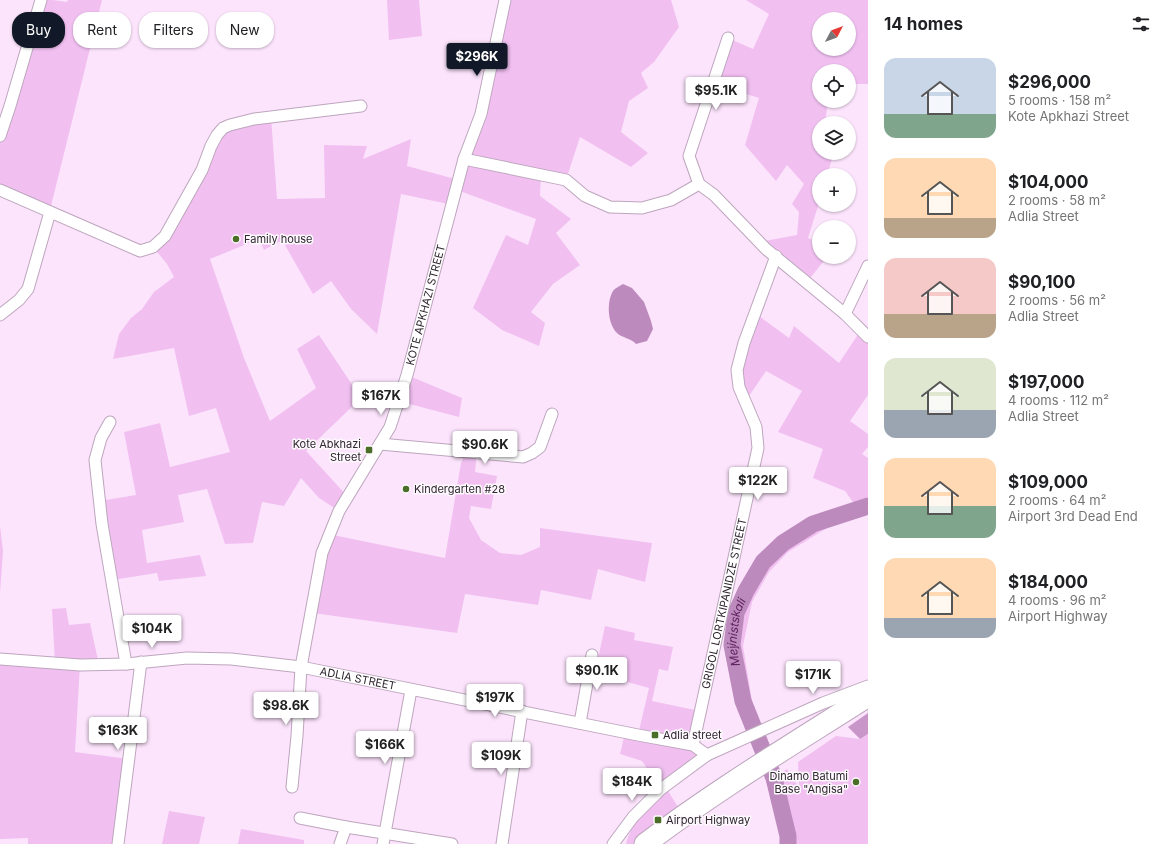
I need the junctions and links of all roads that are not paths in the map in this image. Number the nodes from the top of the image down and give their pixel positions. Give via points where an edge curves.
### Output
1 (41, 0) edge
2 (505, 0) edge
3 (728, 38) dead end
4 (361, 106) dead end
5 (0, 136) edge
6 (464, 159) junction
7 (698, 184) junction
8 (0, 190) edge
9 (50, 212) junction
10 (776, 256) junction
11 (868, 266) edge
12 (845, 314) junction
13 (0, 315) edge
14 (868, 338) edge
15 (552, 414) dead end
16 (110, 422) dead end
17 (380, 444) junction
18 (592, 655) dead end
19 (0, 659) edge
20 (141, 662) junction
21 (126, 664) junction
22 (302, 667) junction
23 (868, 686) edge
24 (411, 690) junction
25 (868, 696) edge
26 (868, 705) edge
27 (522, 711) junction
28 (580, 723) junction
29 (693, 745) junction
30 (707, 755) junction
31 (783, 756) junction
32 (756, 773) junction
33 (292, 787) dead end
34 (300, 818) dead end
35 (346, 827) junction
36 (385, 833) junction
37 (118, 844) edge
38 (340, 844) edge
39 (383, 844) edge
40 (452, 844) edge
41 (502, 844) edge
42 (613, 844) edge
43 (645, 844) edge
44 (658, 844) edge

1 - 5 street
2 - 6 street, KOTE APKHAZI STREET via 481,114
3 - 7 street via 689,156
4 - 9 street via 254,119 223,128 211,146 202,170 165,236 153,247 140,251
6 - 7 street via 566,180 585,196 610,207 642,208 671,200
6 - 17 street, KOTE APKHAZI STREET via 407,375 390,427
7 - 10 street via 714,195 766,249
8 - 9 street
9 - 13 street via 28,289
10 - 12 street
10 - 29 street, GRIGOL LORTKIPANIDZE STREET via 744,343 737,370 739,387 756,428 758,448
11 - 12 street
12 - 14 street
15 - 17 street via 540,447 523,457
16 - 21 street via 101,438 95,460 102,524
17 - 22 street, KOTE APKHAZI STREET via 339,511 322,553
18 - 28 street
19 - 21 street, ADLIA STREET via 80,665
20 - 21 street, ADLIA STREET
20 - 22 street, ADLIA STREET via 187,658 231,659
20 - 37 street
22 - 24 street, ADLIA STREET
22 - 33 street, KOTE APKHAZI STREET
23 - 30 street via 823,703
24 - 27 street, ADLIA STREET
24 - 36 street
25 - 31 highway
26 - 31 highway
27 - 28 street, ADLIA STREET
27 - 41 street
28 - 29 street, ADLIA STREET
29 - 30 street, ADLIA STREET
30 - 42 street via 661,789 633,817
31 - 32 highway
32 - 43 highway via 688,812
32 - 44 highway
34 - 35 street
35 - 36 street
35 - 38 street
36 - 39 street
36 - 40 street

